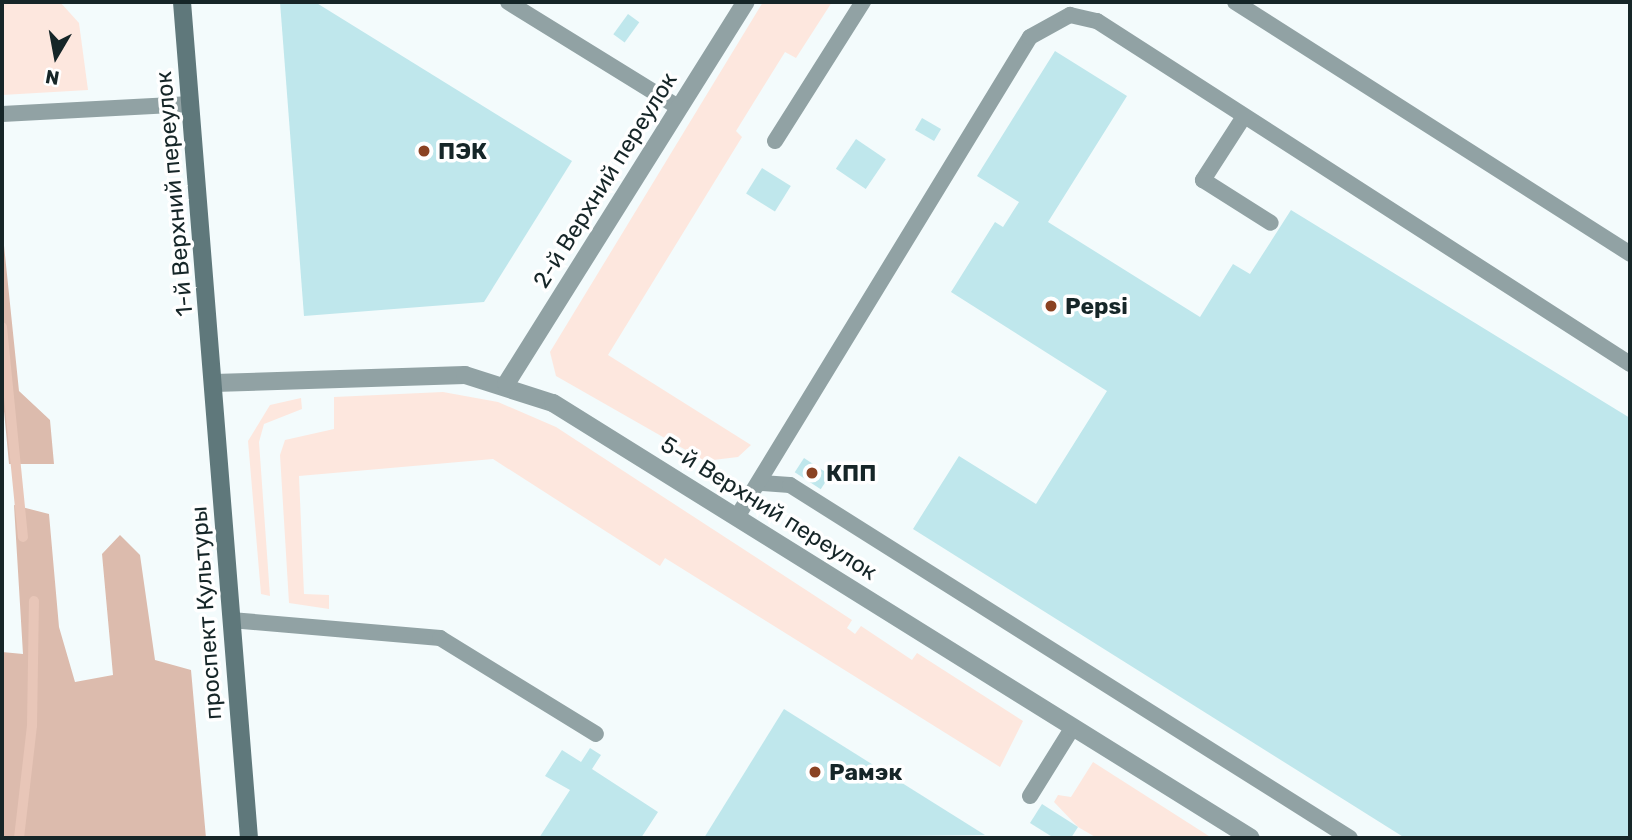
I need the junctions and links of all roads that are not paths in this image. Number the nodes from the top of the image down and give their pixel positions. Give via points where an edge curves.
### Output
1 (182, 2) edge
2 (508, 2) edge
3 (746, 2) edge
4 (863, 2) edge
5 (1235, 2) edge
6 (191, 104) junction
7 (678, 107) junction
8 (2, 114) edge
9 (1243, 118) junction
10 (775, 141) dead end
11 (1271, 223) dead end
12 (1630, 254) edge
13 (1630, 364) edge
14 (214, 383) junction
15 (506, 384) junction
16 (761, 483) junction
17 (737, 517) junction
18 (231, 620) junction
19 (1073, 727) junction
20 (596, 734) dead end
21 (1030, 796) dead end
22 (249, 838) edge
23 (1251, 838) edge
24 (1350, 838) edge

1 - 6 street, 1-й Верхний переулок
2 - 7 lane
3 - 7 street, 2-й Верхний переулок
4 - 10 lane
5 - 12 lane
6 - 8 lane
6 - 14 street, 1-й Верхний переулок
7 - 15 street, 2-й Верхний переулок
9 - 11 lane via 1203,180
9 - 13 lane
9 - 16 lane via 1097,21 1070,15 1041,27
14 - 15 street, 5-й Верхний переулок via 466,375
14 - 18 street, проспект Культуры
15 - 17 street, 5-й Верхний переулок via 553,403
16 - 17 lane
16 - 24 lane via 790,485
17 - 19 street, 5-й Верхний переулок
18 - 20 lane via 440,638
18 - 22 street, проспект Культуры
19 - 21 lane
19 - 23 street, 5-й Верхний переулок

